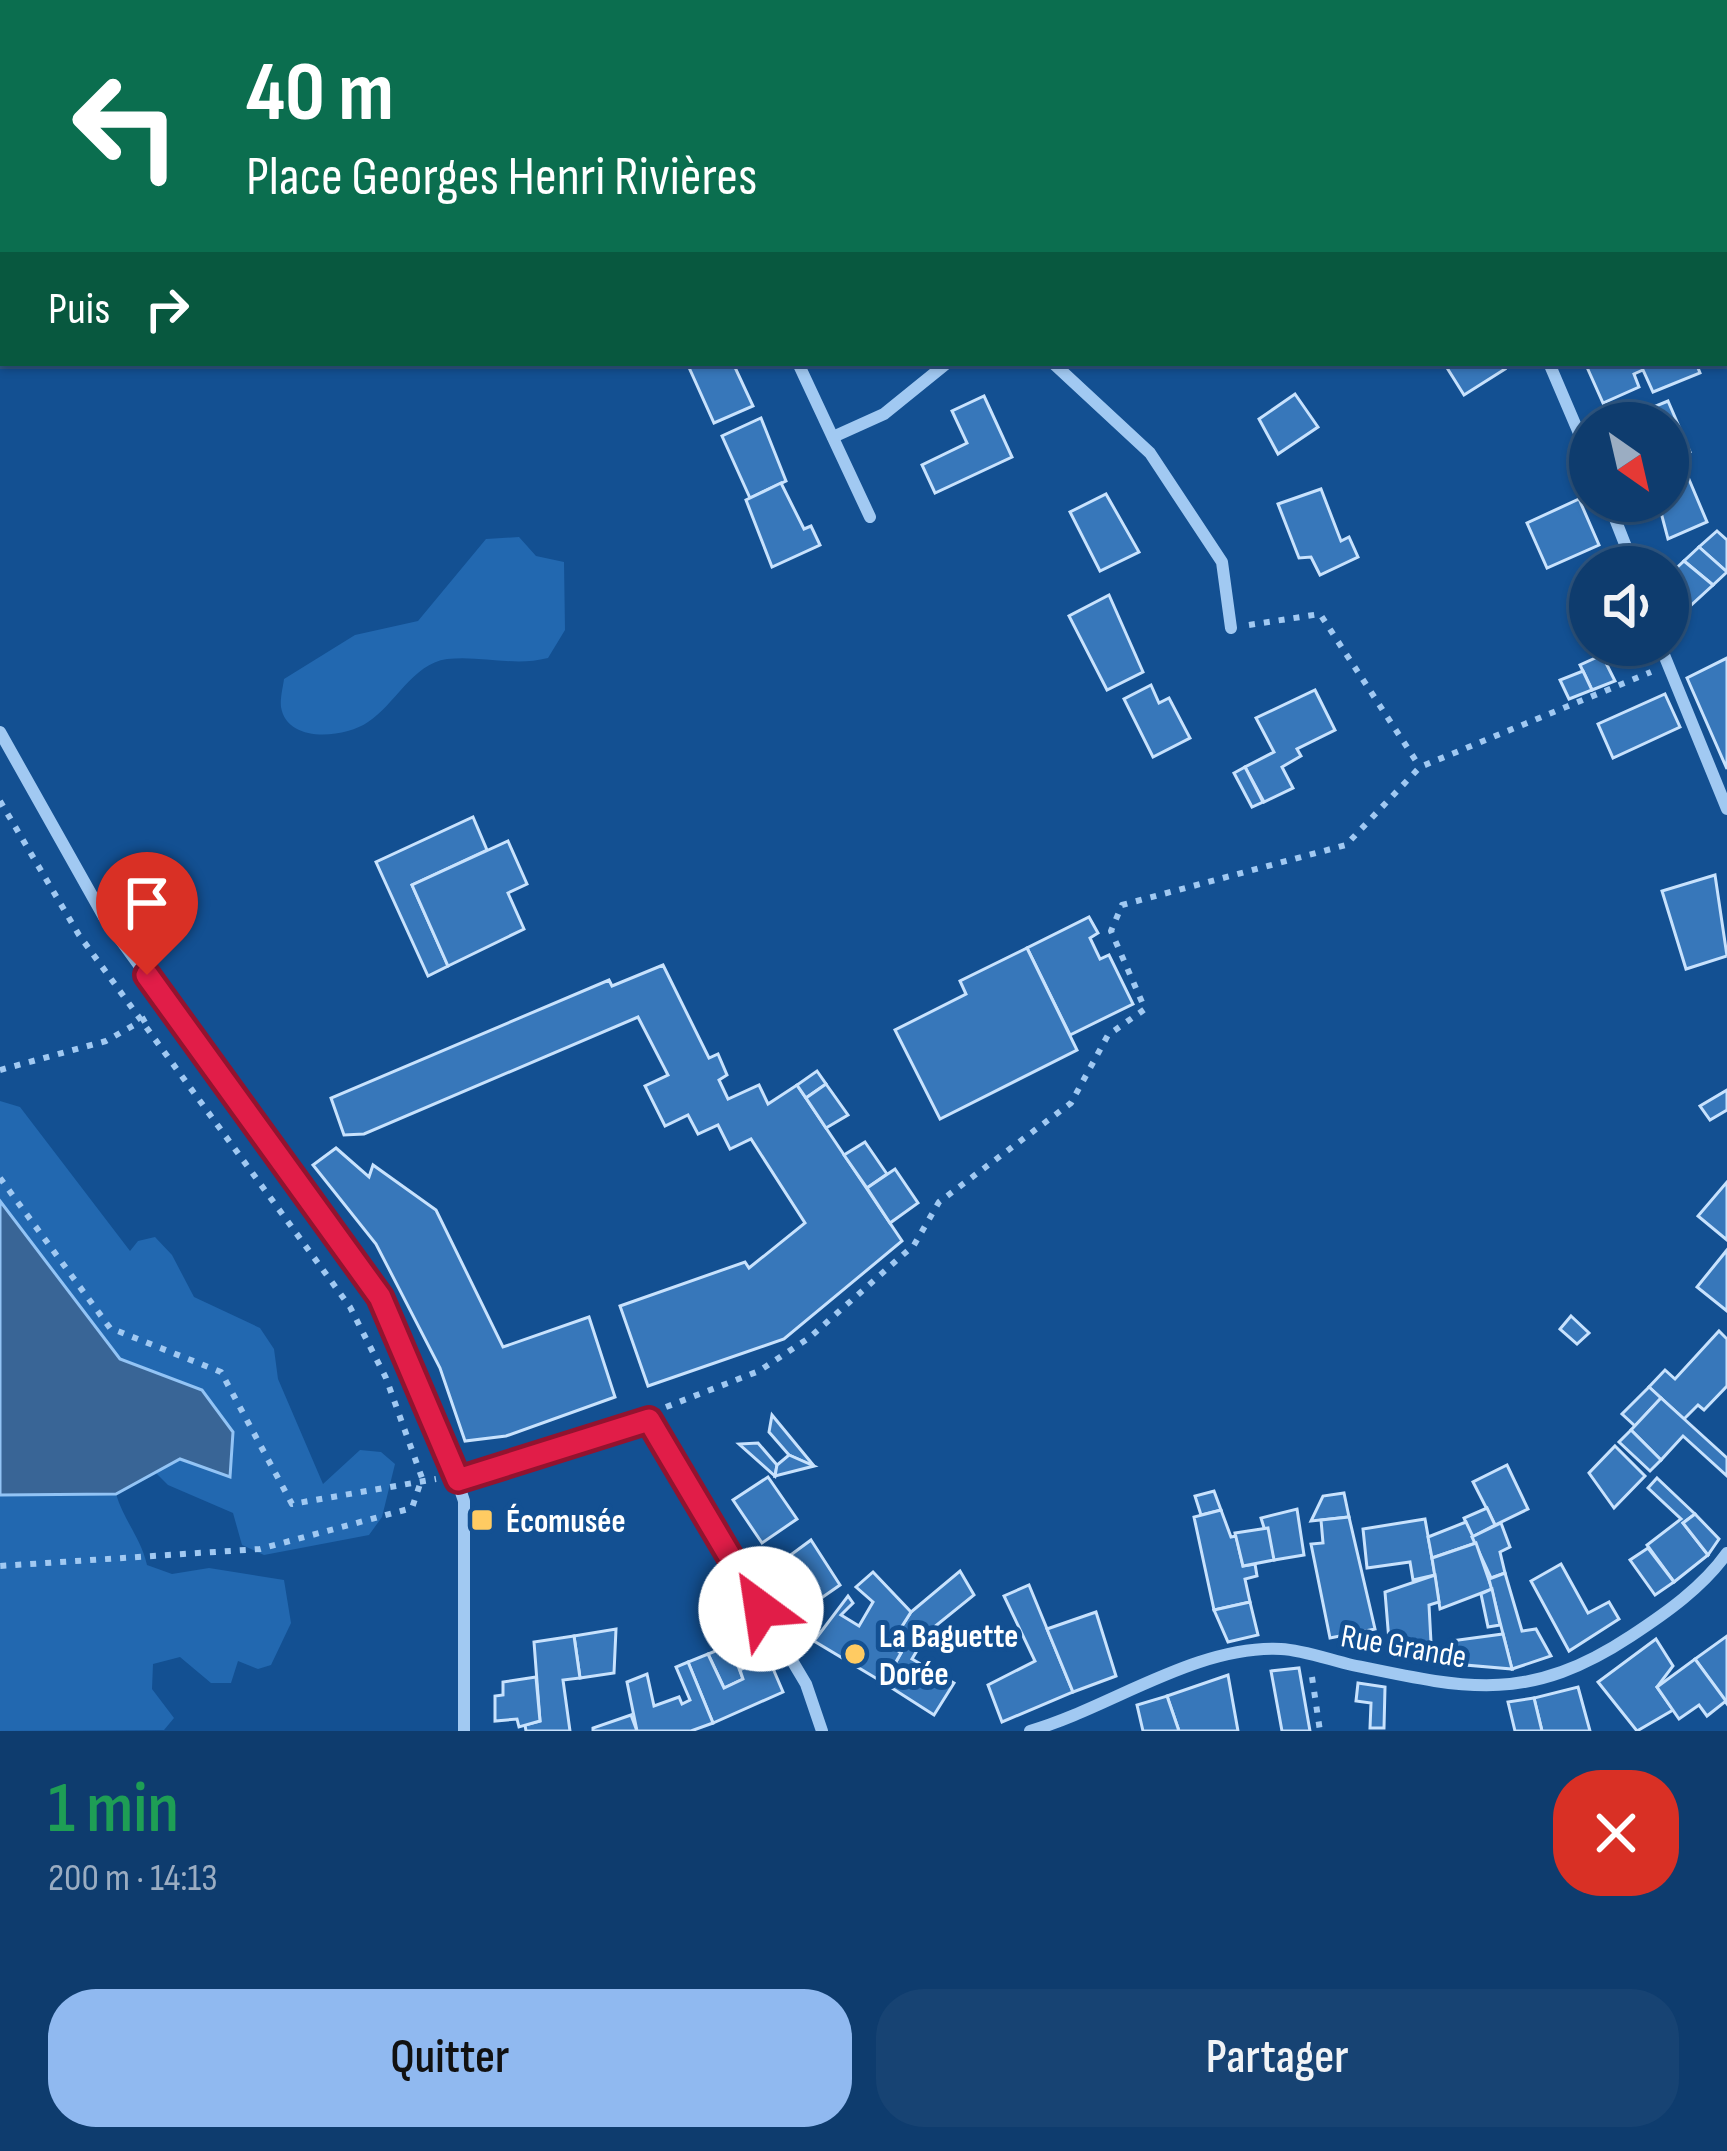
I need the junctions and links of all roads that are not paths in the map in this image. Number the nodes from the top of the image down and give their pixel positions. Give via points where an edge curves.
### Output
1 (799, 366) edge
2 (943, 366) edge
3 (1056, 366) edge
4 (1550, 366) edge
5 (1569, 410) edge
6 (833, 437) junction
7 (870, 518) dead end
8 (1231, 628) road end
9 (1666, 666) edge
10 (0, 732) edge
11 (1727, 809) edge
12 (458, 1480) junction
13 (1727, 1553) edge
14 (1038, 1730) edge
15 (464, 1731) edge
16 (822, 1731) edge

1 - 6 street
2 - 6 street via 884,414
3 - 8 street via 1150,453 1222,562
4 - 5 street
6 - 7 street
9 - 11 street
10 - 12 street via 67,858 380,1297
12 - 15 street via 466,1532
12 - 16 street via 649,1420 806,1684
13 - 14 street, Rue Grande via 1656,1619 1581,1669 1532,1683 1484,1686 1281,1649 1212,1660

